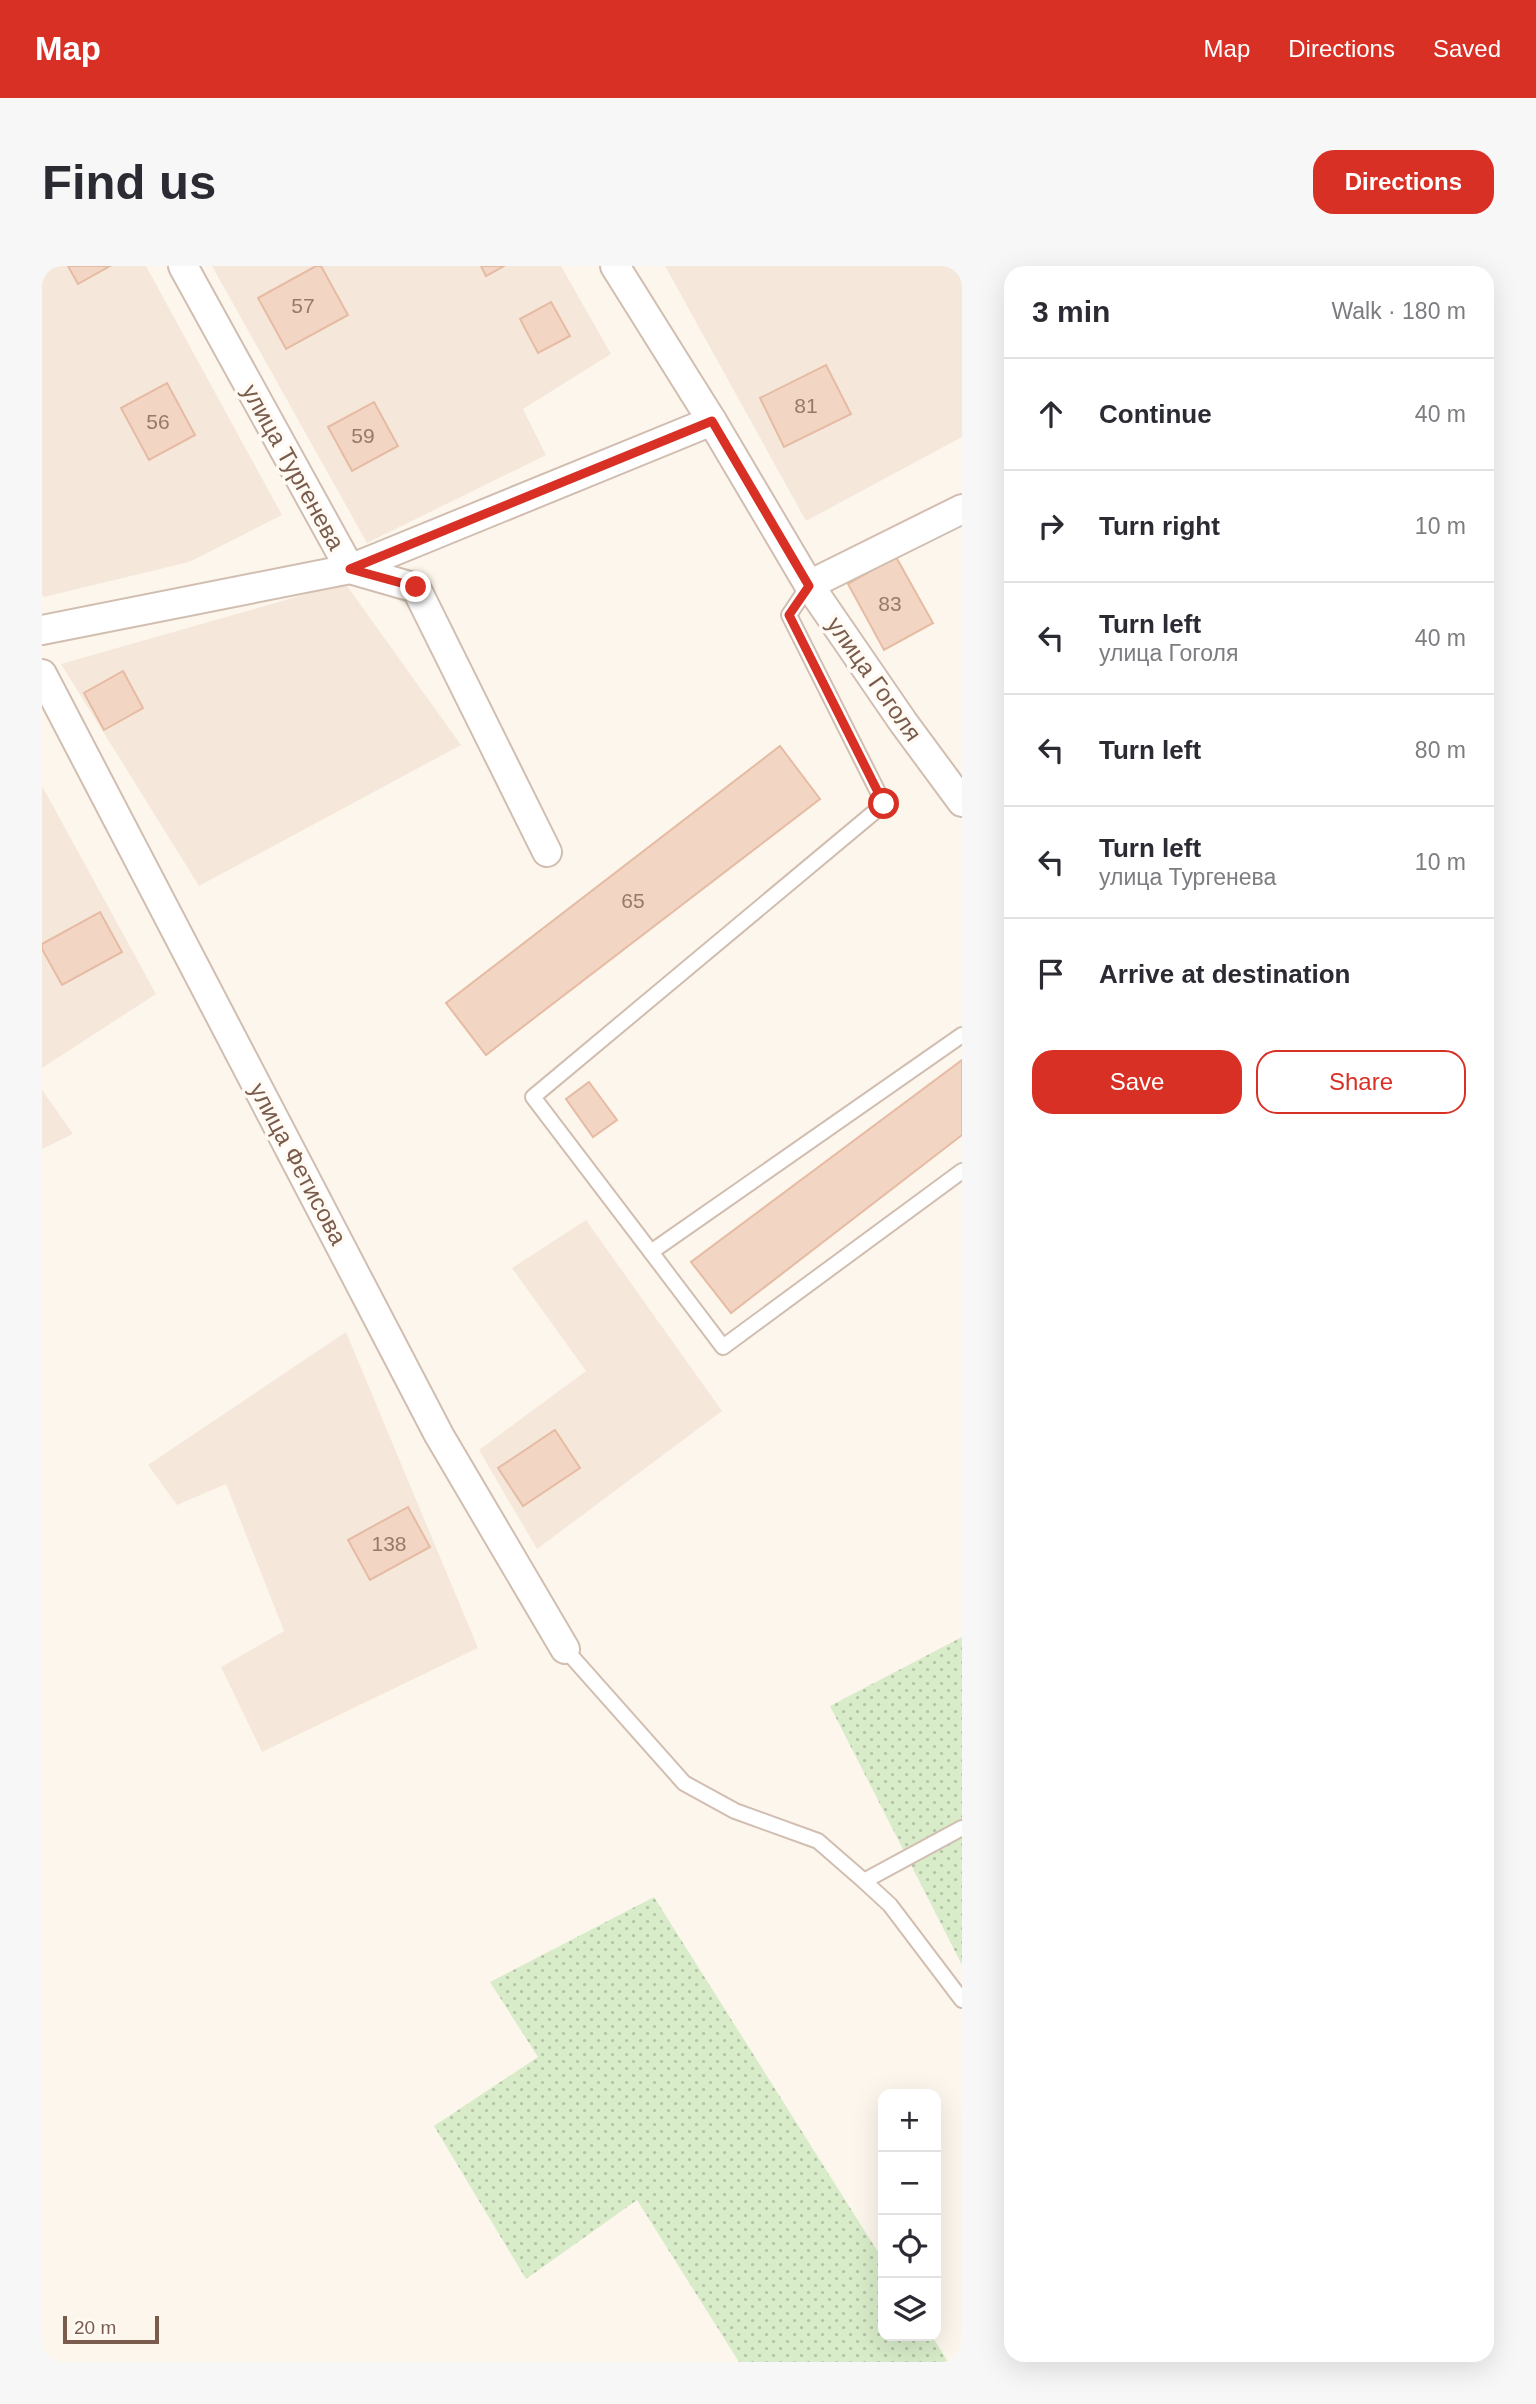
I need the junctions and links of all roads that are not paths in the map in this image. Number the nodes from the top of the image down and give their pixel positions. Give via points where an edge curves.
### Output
1 (183, 266) edge
2 (615, 266) edge
3 (712, 421) junction
4 (962, 509) edge
5 (350, 569) junction
6 (809, 586) junction
7 (42, 630) edge
8 (42, 674) edge
9 (962, 802) edge
10 (547, 852) dead end
11 (962, 1035) edge
12 (962, 1171) edge
13 (651, 1252) junction
14 (565, 1649) joint
15 (962, 1828) edge
16 (864, 1881) junction
17 (962, 2000) edge

1 - 5 street, улица Тургенева
2 - 3 street, улица Гоголя
3 - 5 street
3 - 6 street, улица Гоголя
4 - 6 street
5 - 7 street
5 - 10 street, улица Тургенева via 416,587
6 - 9 street, улица Гоголя
6 - 13 lane via 789,615 884,804 533,1097
8 - 14 street, улица Фетисова via 439,1435
11 - 13 lane
12 - 13 lane via 723,1347
14 - 16 lane via 684,1783 735,1811 818,1841
15 - 16 lane
16 - 17 lane via 890,1905

